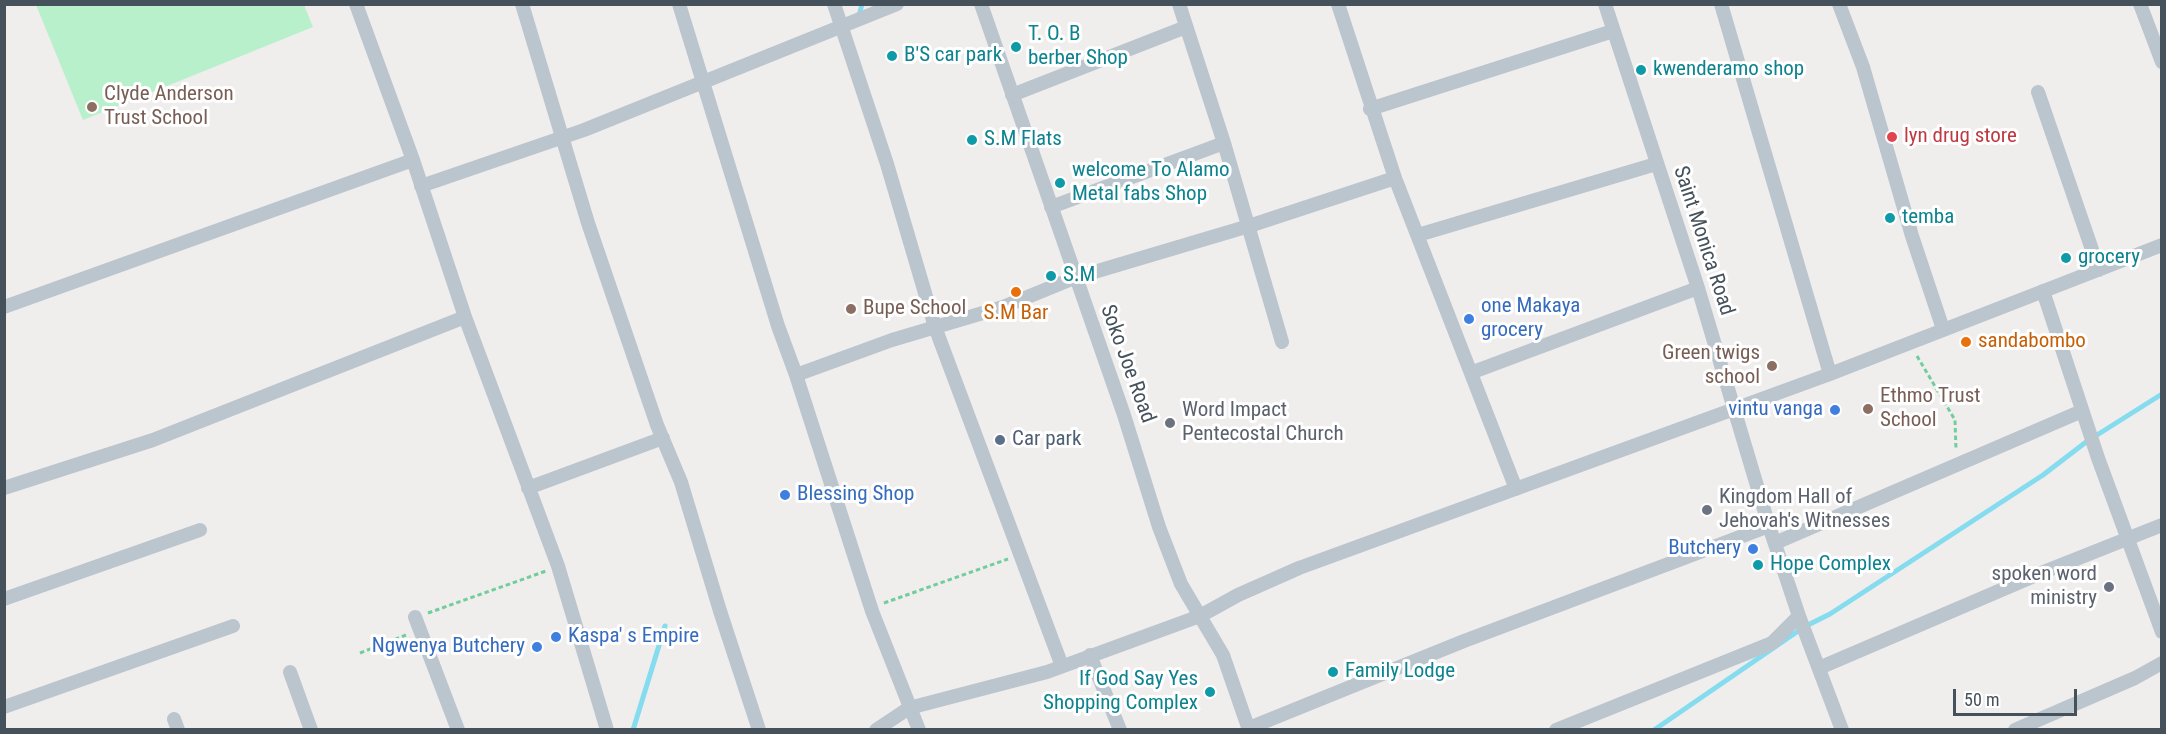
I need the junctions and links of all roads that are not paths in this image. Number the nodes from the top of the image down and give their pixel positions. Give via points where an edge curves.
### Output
1 (356, 4) edge
2 (522, 4) edge
3 (679, 4) edge
4 (834, 4) edge
5 (897, 4) edge
6 (981, 4) edge
7 (1179, 4) edge
8 (1338, 4) edge
9 (1605, 4) edge
10 (1721, 4) edge
11 (1839, 4) edge
12 (2140, 4) edge
13 (841, 27) junction
14 (1186, 27) junction
15 (1613, 31) junction
16 (2162, 62) edge
17 (702, 83) junction
18 (2038, 92) dead end
19 (1012, 95) junction
20 (1370, 109) junction
21 (562, 137) junction
22 (1224, 143) junction
23 (413, 160) junction
24 (1656, 164) junction
25 (1395, 178) junction
26 (421, 186) junction
27 (1051, 207) junction
28 (1249, 226) junction
29 (1418, 235) junction
30 (2162, 245) edge
31 (2099, 270) junction
32 (1074, 278) junction
33 (1698, 288) junction
34 (2043, 291) junction
35 (4, 307) edge
36 (465, 316) junction
37 (935, 327) junction
38 (1943, 329) junction
39 (1282, 342) dead end
40 (1473, 372) junction
41 (1830, 374) junction
42 (796, 375) junction
43 (1732, 409) junction
44 (2082, 411) junction
45 (663, 438) junction
46 (4, 488) edge
47 (528, 488) junction
48 (1516, 489) junction
49 (2162, 525) edge
50 (1769, 526) junction
51 (200, 530) dead end
52 (2127, 539) junction
53 (1775, 543) junction
54 (4, 599) edge
55 (1200, 616) junction
56 (1799, 616) junction
57 (415, 617) road end
58 (233, 626) dead end
59 (2161, 628) edge
60 (1090, 655) junction
61 (2162, 663) edge
62 (1062, 666) junction
63 (1819, 668) junction
64 (290, 672) dead end
65 (4, 707) edge
66 (909, 708) junction
67 (311, 729) edge
68 (458, 729) edge
69 (607, 729) edge
70 (759, 729) edge
71 (876, 729) edge
72 (919, 729) edge
73 (1120, 729) edge
74 (1249, 729) edge
75 (1556, 729) edge
76 (1842, 729) edge
77 (2014, 729) edge

1 - 23 street
2 - 21 street
3 - 17 street
4 - 13 street
5 - 13 street
6 - 19 street, Soko Joe Road
7 - 14 street
8 - 20 street
9 - 15 street, Saint Monica Road
10 - 41 street
11 - 38 street via 1863,67
12 - 16 street
13 - 17 street
13 - 37 street
14 - 19 street
14 - 22 street
15 - 20 street
15 - 24 street, Saint Monica Road
17 - 21 street
17 - 42 street via 777,326
18 - 31 street
19 - 27 street, Soko Joe Road
20 - 25 street
21 - 26 street
21 - 45 street
22 - 27 street
22 - 28 street
23 - 26 street
23 - 35 street
24 - 29 street
24 - 33 street, Saint Monica Road
25 - 28 street
25 - 29 street
26 - 36 street
27 - 32 street, Soko Joe Road
28 - 32 street
28 - 39 street
29 - 40 street
30 - 31 street
31 - 34 street
32 - 37 street via 1003,307
32 - 55 street, Soko Joe Road via 1124,415 1159,527 1181,584
33 - 40 street
33 - 43 street, Saint Monica Road
34 - 38 street
34 - 44 street
36 - 46 street via 153,440
36 - 47 street
37 - 42 street
37 - 62 street
38 - 41 street
40 - 48 street
41 - 43 street
42 - 66 street via 871,607
43 - 48 street
43 - 50 street, Saint Monica Road
44 - 52 street
44 - 53 street
45 - 47 street
45 - 70 street via 681,482
47 - 69 street via 558,566
48 - 55 street via 1299,568
49 - 52 street
50 - 53 street, Saint Monica Road
50 - 74 street via 1442,650
51 - 54 street
52 - 59 street
52 - 63 street
53 - 56 street, Saint Monica Road
55 - 60 street
55 - 74 street, Soko Joe Road via 1223,655
56 - 63 street, Saint Monica Road
56 - 75 street via 1772,643
57 - 68 street
58 - 65 street
60 - 62 street
60 - 73 street
61 - 77 street
62 - 66 street
63 - 76 street, Saint Monica Road
64 - 67 street
66 - 71 street
66 - 72 street

